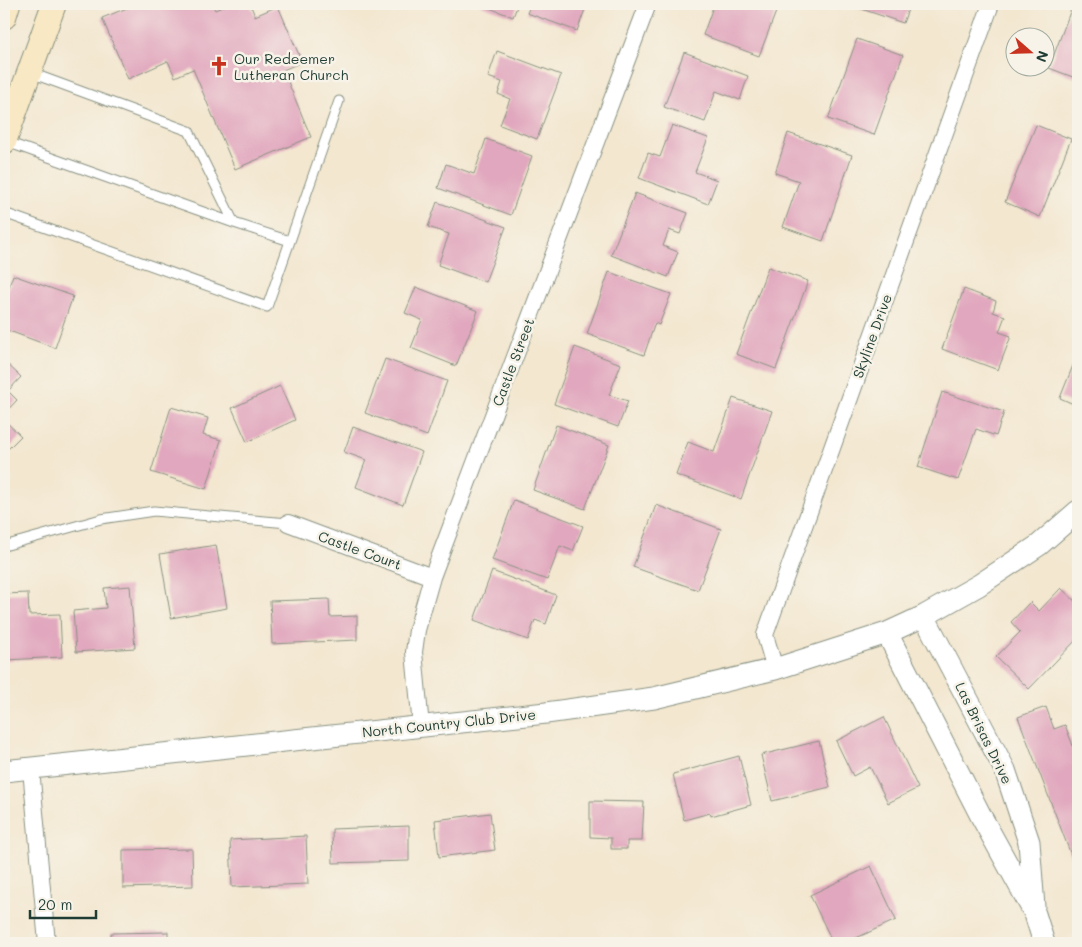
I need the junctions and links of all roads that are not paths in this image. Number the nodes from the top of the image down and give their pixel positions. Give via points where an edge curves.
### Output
1 (8, 4) edge
2 (54, 4) edge
3 (648, 4) edge
4 (990, 4) edge
5 (4, 17) edge
6 (29, 72) junction
7 (339, 101) dead end
8 (4, 142) edge
9 (4, 213) edge
10 (234, 223) junction
11 (290, 241) junction
12 (1078, 511) edge
13 (288, 523) joint
14 (4, 546) edge
15 (432, 577) junction
16 (924, 616) junction
17 (887, 633) junction
18 (775, 669) junction
19 (421, 727) junction
20 (32, 769) junction
21 (4, 771) edge
22 (1035, 914) junction
23 (48, 943) edge
24 (1044, 943) edge

1 - 5 main road
2 - 6 main road
3 - 15 street, Castle Street
4 - 18 street, Skyline Drive via 765,634
6 - 8 main road
6 - 10 lane via 189,131
7 - 11 lane
8 - 10 lane
9 - 11 lane via 267,307
10 - 11 lane
12 - 16 street, North Country Club Drive via 1039,545 979,585
13 - 14 lane via 154,511 101,519
13 - 15 street, Castle Court
15 - 19 street, Castle Street via 414,652
16 - 17 street, North Country Club Drive
16 - 22 street, Las Brisas Drive via 1005,770 1029,842
17 - 18 street, North Country Club Drive
17 - 22 street, Las Brisas Drive
18 - 19 street, North Country Club Drive via 654,698
19 - 20 street, North Country Club Drive
20 - 21 street, North Country Club Drive
20 - 23 street
22 - 24 street, Las Brisas Drive

